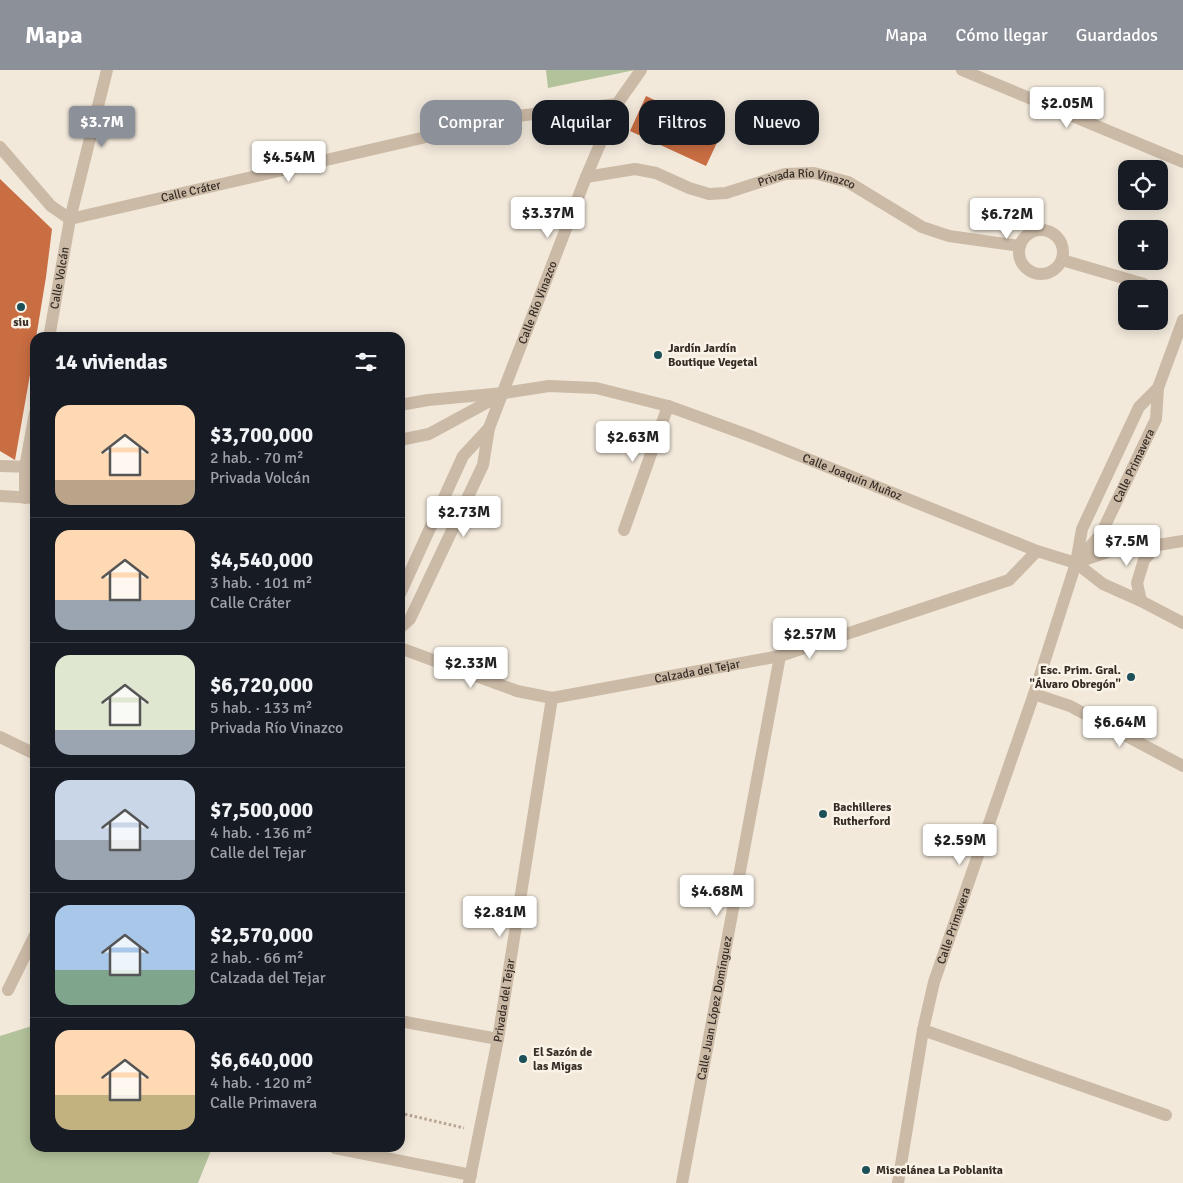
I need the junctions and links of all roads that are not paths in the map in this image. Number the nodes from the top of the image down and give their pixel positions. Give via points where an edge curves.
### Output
1 (107, 70) edge
2 (641, 70) edge
3 (962, 70) edge
4 (620, 100) edge
5 (532, 114) edge
6 (600, 145) edge
7 (0, 147) edge
8 (1183, 162) edge
9 (586, 177) junction
10 (70, 219) junction
11 (1020, 246) junction
12 (1062, 260) junction
13 (1130, 280) edge
14 (1183, 320) edge
15 (50, 332) edge
16 (1158, 388) junction
17 (504, 393) junction
18 (405, 404) edge
19 (668, 406) junction
20 (490, 428) junction
21 (405, 439) edge
22 (0, 466) edge
23 (30, 467) edge
24 (0, 496) edge
25 (30, 499) edge
26 (624, 530) dead end
27 (1183, 541) edge
28 (1158, 545) junction
29 (1037, 551) junction
30 (1076, 563) junction
31 (405, 583) edge
32 (1141, 601) junction
33 (1183, 623) edge
34 (405, 624) edge
35 (405, 650) edge
36 (780, 656) junction
37 (1034, 694) junction
38 (552, 698) junction
39 (0, 737) edge
40 (30, 752) edge
41 (1183, 766) edge
42 (30, 945) edge
43 (8, 990) dead end
44 (405, 1022) edge
45 (923, 1030) junction
46 (498, 1039) junction
47 (1166, 1115) dead end
48 (352, 1152) edge
49 (470, 1179) edge
50 (682, 1183) edge
51 (898, 1183) edge

1 - 10 street, Calle Volcán
2 - 4 street, Calle Río Vinazco
3 - 8 street
5 - 10 street, Calle Cráter
6 - 9 street, Calle Río Vinazco
7 - 10 street via 51,206
9 - 11 street, Privada Río Vinazco via 635,169 656,173 709,194 726,193 786,174 814,173 848,182 922,227 949,236
9 - 17 street, Calle Río Vinazco
10 - 15 street, Calle Volcán
11 - 12 street via 1019,257 1025,268 1034,274 1046,275
11 - 12 street via 1031,233 1049,231 1058,237 1064,248
12 - 13 street
14 - 16 street, Calle Primavera
16 - 30 street, Calle Primavera via 1139,408 1082,529
16 - 30 street, Calle Primavera via 1156,419 1101,534
17 - 18 street, Calle Joaquín Muñoz
17 - 19 street, Calle Joaquín Muñoz via 549,386 596,388
17 - 20 street, Calle Río Vinazco
17 - 21 street via 429,434
19 - 26 street
19 - 29 street, Calle Joaquín Muñoz
20 - 31 street, Calle Río Vinazco via 463,456
20 - 34 street, Calle Río Vinazco via 483,465
22 - 23 street
24 - 25 street
27 - 28 street
28 - 30 street via 1119,548
28 - 32 street via 1144,560 1137,583
29 - 30 street, Calle Joaquín Muñoz
29 - 36 street, Calzada del Tejar via 1009,580
30 - 32 street, Calle Joaquín Muñoz via 1103,584
30 - 37 street, Calle Primavera
32 - 33 street, Calle Joaquín Muñoz
35 - 38 street, Calzada del Tejar via 517,691
36 - 38 street, Calzada del Tejar
36 - 50 street, Calle Juan López Domínguez
37 - 41 street via 1070,706
37 - 45 street, Calle Primavera via 934,982
38 - 46 street, Privada del Tejar
39 - 40 street
42 - 43 street
44 - 46 street
45 - 47 street
45 - 51 street, Calle Primavera
46 - 49 street, Privada del Tejar
48 - 49 street

